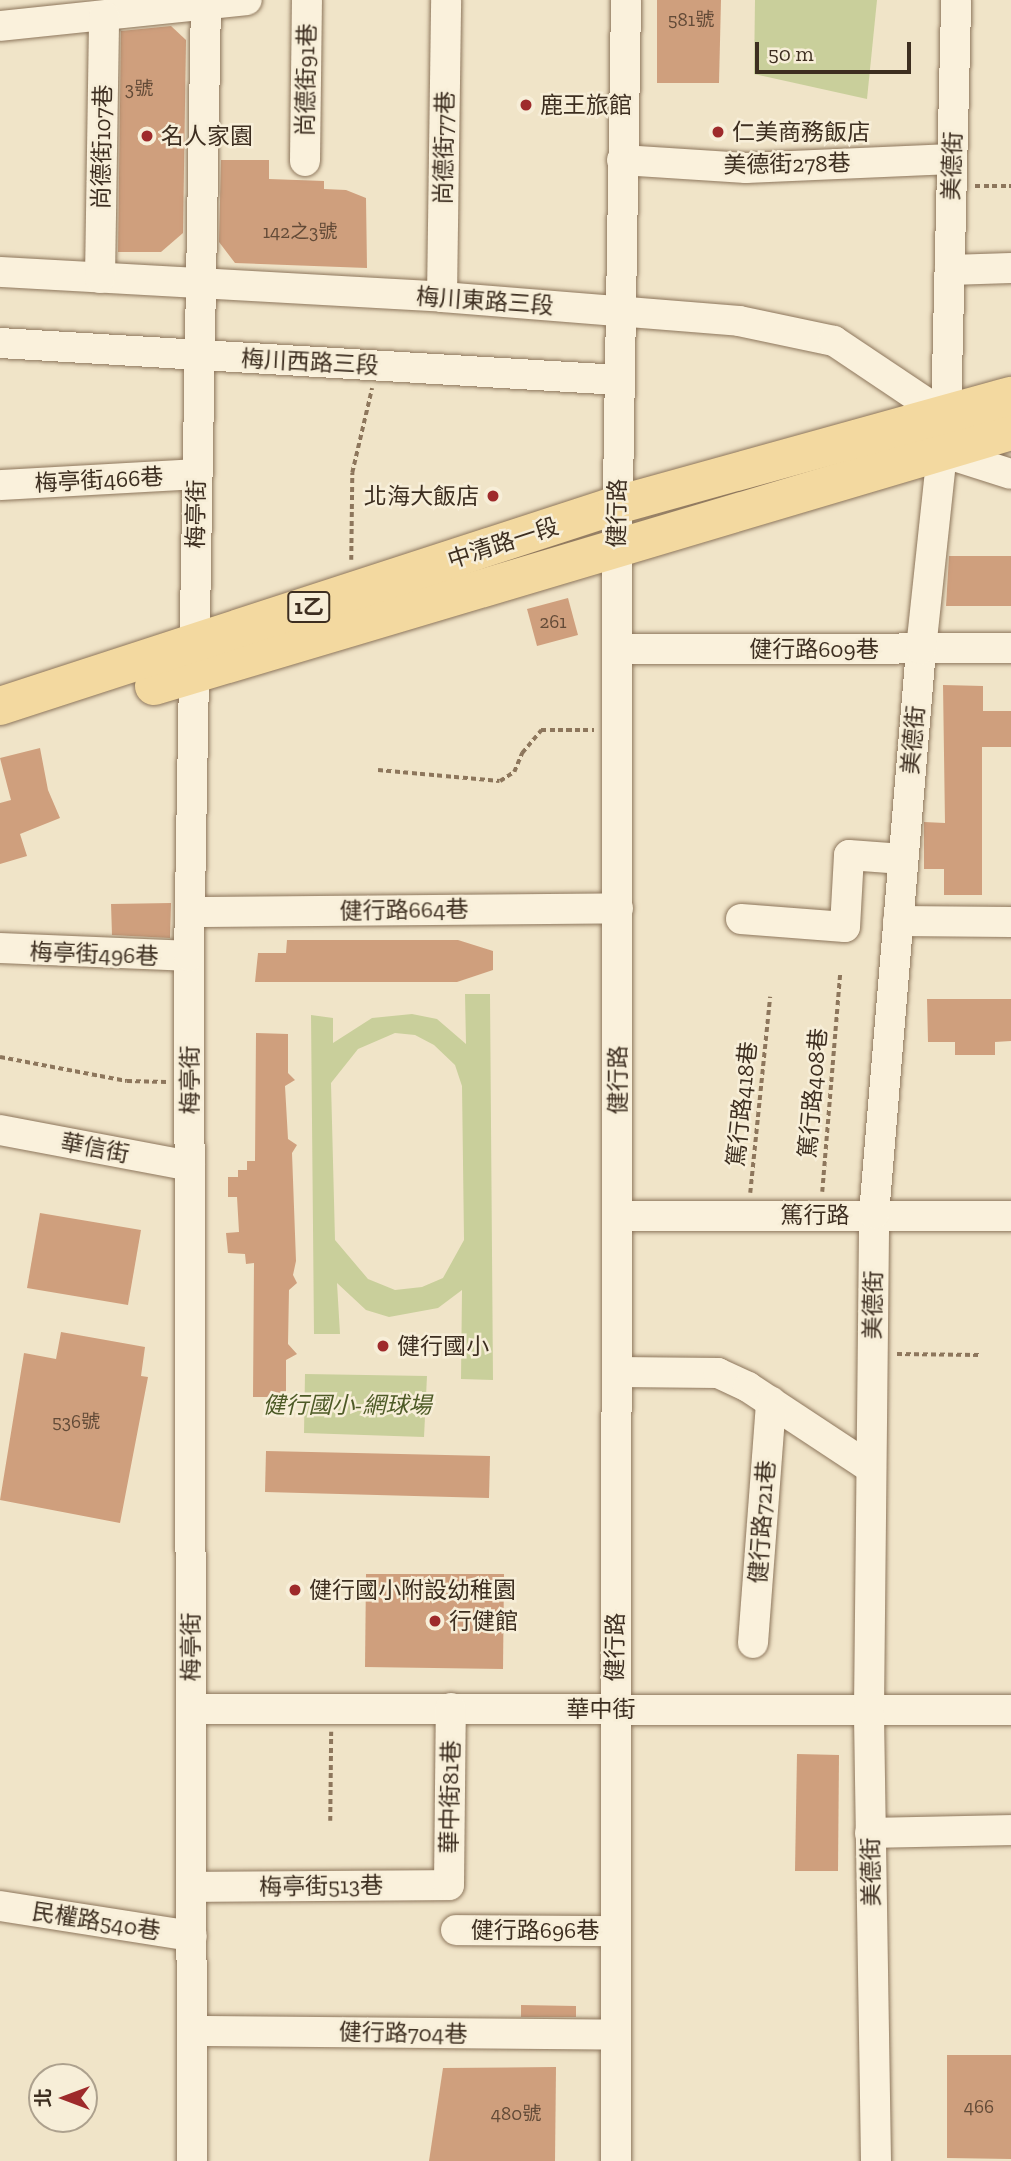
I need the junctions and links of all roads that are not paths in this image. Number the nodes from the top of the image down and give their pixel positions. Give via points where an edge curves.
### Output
1 (247, 0) edge
2 (307, 0) edge
3 (446, 0) edge
4 (626, 0) edge
5 (956, 0) edge
6 (206, 2) edge
7 (104, 16) junction
8 (0, 26) edge
9 (305, 160) dead end
10 (622, 160) junction
11 (951, 173) junction
12 (1011, 268) edge
13 (950, 270) junction
14 (0, 272) edge
15 (100, 278) junction
16 (201, 283) junction
17 (442, 297) junction
18 (621, 311) junction
19 (0, 343) edge
20 (200, 355) junction
21 (620, 380) junction
22 (1011, 396) edge
23 (1011, 431) edge
24 (944, 434) junction
25 (197, 474) junction
26 (1011, 474) edge
27 (0, 485) edge
28 (617, 505) junction
29 (617, 551) junction
30 (1011, 648) edge
31 (617, 649) junction
32 (921, 649) junction
33 (194, 659) junction
34 (0, 706) edge
35 (0, 733) edge
36 (903, 859) junction
37 (618, 908) junction
38 (190, 912) junction
39 (741, 919) dead end
40 (898, 921) junction
41 (1011, 922) edge
42 (0, 948) edge
43 (189, 956) junction
44 (0, 1130) edge
45 (190, 1166) junction
46 (874, 1214) junction
47 (618, 1216) junction
48 (1011, 1216) edge
49 (618, 1372) junction
50 (771, 1402) junction
51 (871, 1468) junction
52 (753, 1643) dead end
53 (451, 1708) junction
54 (191, 1709) junction
55 (869, 1709) junction
56 (614, 1710) junction
57 (1011, 1710) edge
58 (1011, 1830) edge
59 (870, 1833) junction
60 (449, 1885) joint
61 (193, 1887) junction
62 (0, 1906) edge
63 (456, 1930) dead end
64 (614, 1931) junction
65 (192, 1936) junction
66 (193, 2031) junction
67 (614, 2035) junction
68 (192, 2161) edge
69 (616, 2161) edge
70 (876, 2161) edge

1 - 6 street
2 - 9 street, 尚德街91巷
3 - 17 street, 尚德街77巷
4 - 10 street, 健行路
5 - 11 street, 美德街
6 - 7 street
6 - 16 street, 梅亭街
7 - 8 street
7 - 15 street, 尚德街107巷
10 - 11 street, 美德街278巷
10 - 18 street, 健行路
11 - 13 street, 美德街
12 - 13 street
13 - 24 street, 美德街
14 - 15 street, 梅川東路三段
15 - 16 street, 梅川東路三段
16 - 17 street, 梅川東路三段
16 - 20 street, 梅亭街
17 - 18 street, 梅川東路三段
18 - 21 street, 健行路
18 - 24 street, 梅川東路三段 via 739,321 834,341
19 - 20 street, 梅川西路三段
20 - 21 street, 梅川西路三段
20 - 25 street, 梅亭街
21 - 28 street, 健行路
22 - 24 main road, 中清路一段 / 1乙
23 - 24 main road, 中清路一段 / 1乙
24 - 26 street, 梅川東路三段
24 - 28 main road, 中清路一段 / 1乙
24 - 29 main road, 中清路一段 / 1乙
24 - 32 street, 美德街
25 - 27 street, 梅亭街466巷
25 - 33 street, 梅亭街
28 - 29 street, 健行路
28 - 33 main road, 中清路一段 / 1乙 via 351,593
29 - 31 street, 健行路
29 - 33 main road, 中清路一段 / 1乙
30 - 32 street, 健行路609巷
31 - 32 street, 健行路609巷
31 - 37 street, 健行路
32 - 36 street, 美德街
33 - 34 main road, 中清路一段 / 1乙
33 - 35 main road, 中清路一段 / 1乙
33 - 38 street, 梅亭街
36 - 39 street via 849,855 845,927
36 - 40 street, 美德街
37 - 38 street, 健行路664巷
37 - 47 street, 健行路
38 - 43 street, 梅亭街
40 - 41 street
40 - 46 street, 美德街
42 - 43 street, 梅亭街496巷
43 - 45 street, 梅亭街
44 - 45 street, 華信街
45 - 54 street, 梅亭街
46 - 47 street, 篤行路
46 - 48 street, 篤行路
46 - 51 street, 美德街
47 - 49 street, 健行路
49 - 50 street via 718,1373
49 - 56 street, 健行路
50 - 51 street
50 - 52 street, 健行路721巷
51 - 55 street, 美德街
53 - 54 street, 華中街
53 - 56 street, 華中街
53 - 60 street, 華中街81巷
54 - 61 street, 梅亭街
55 - 56 street, 華中街
55 - 57 street, 華中街
55 - 59 street, 美德街
56 - 64 street, 健行路
58 - 59 street
59 - 70 street, 美德街
60 - 61 street, 梅亭街513巷
61 - 65 street, 梅亭街
62 - 65 street, 民權路540巷
63 - 64 street, 健行路696巷
64 - 67 street, 健行路
65 - 66 street, 梅亭街
66 - 67 street, 健行路704巷
66 - 68 street, 梅亭街
67 - 69 street, 健行路

